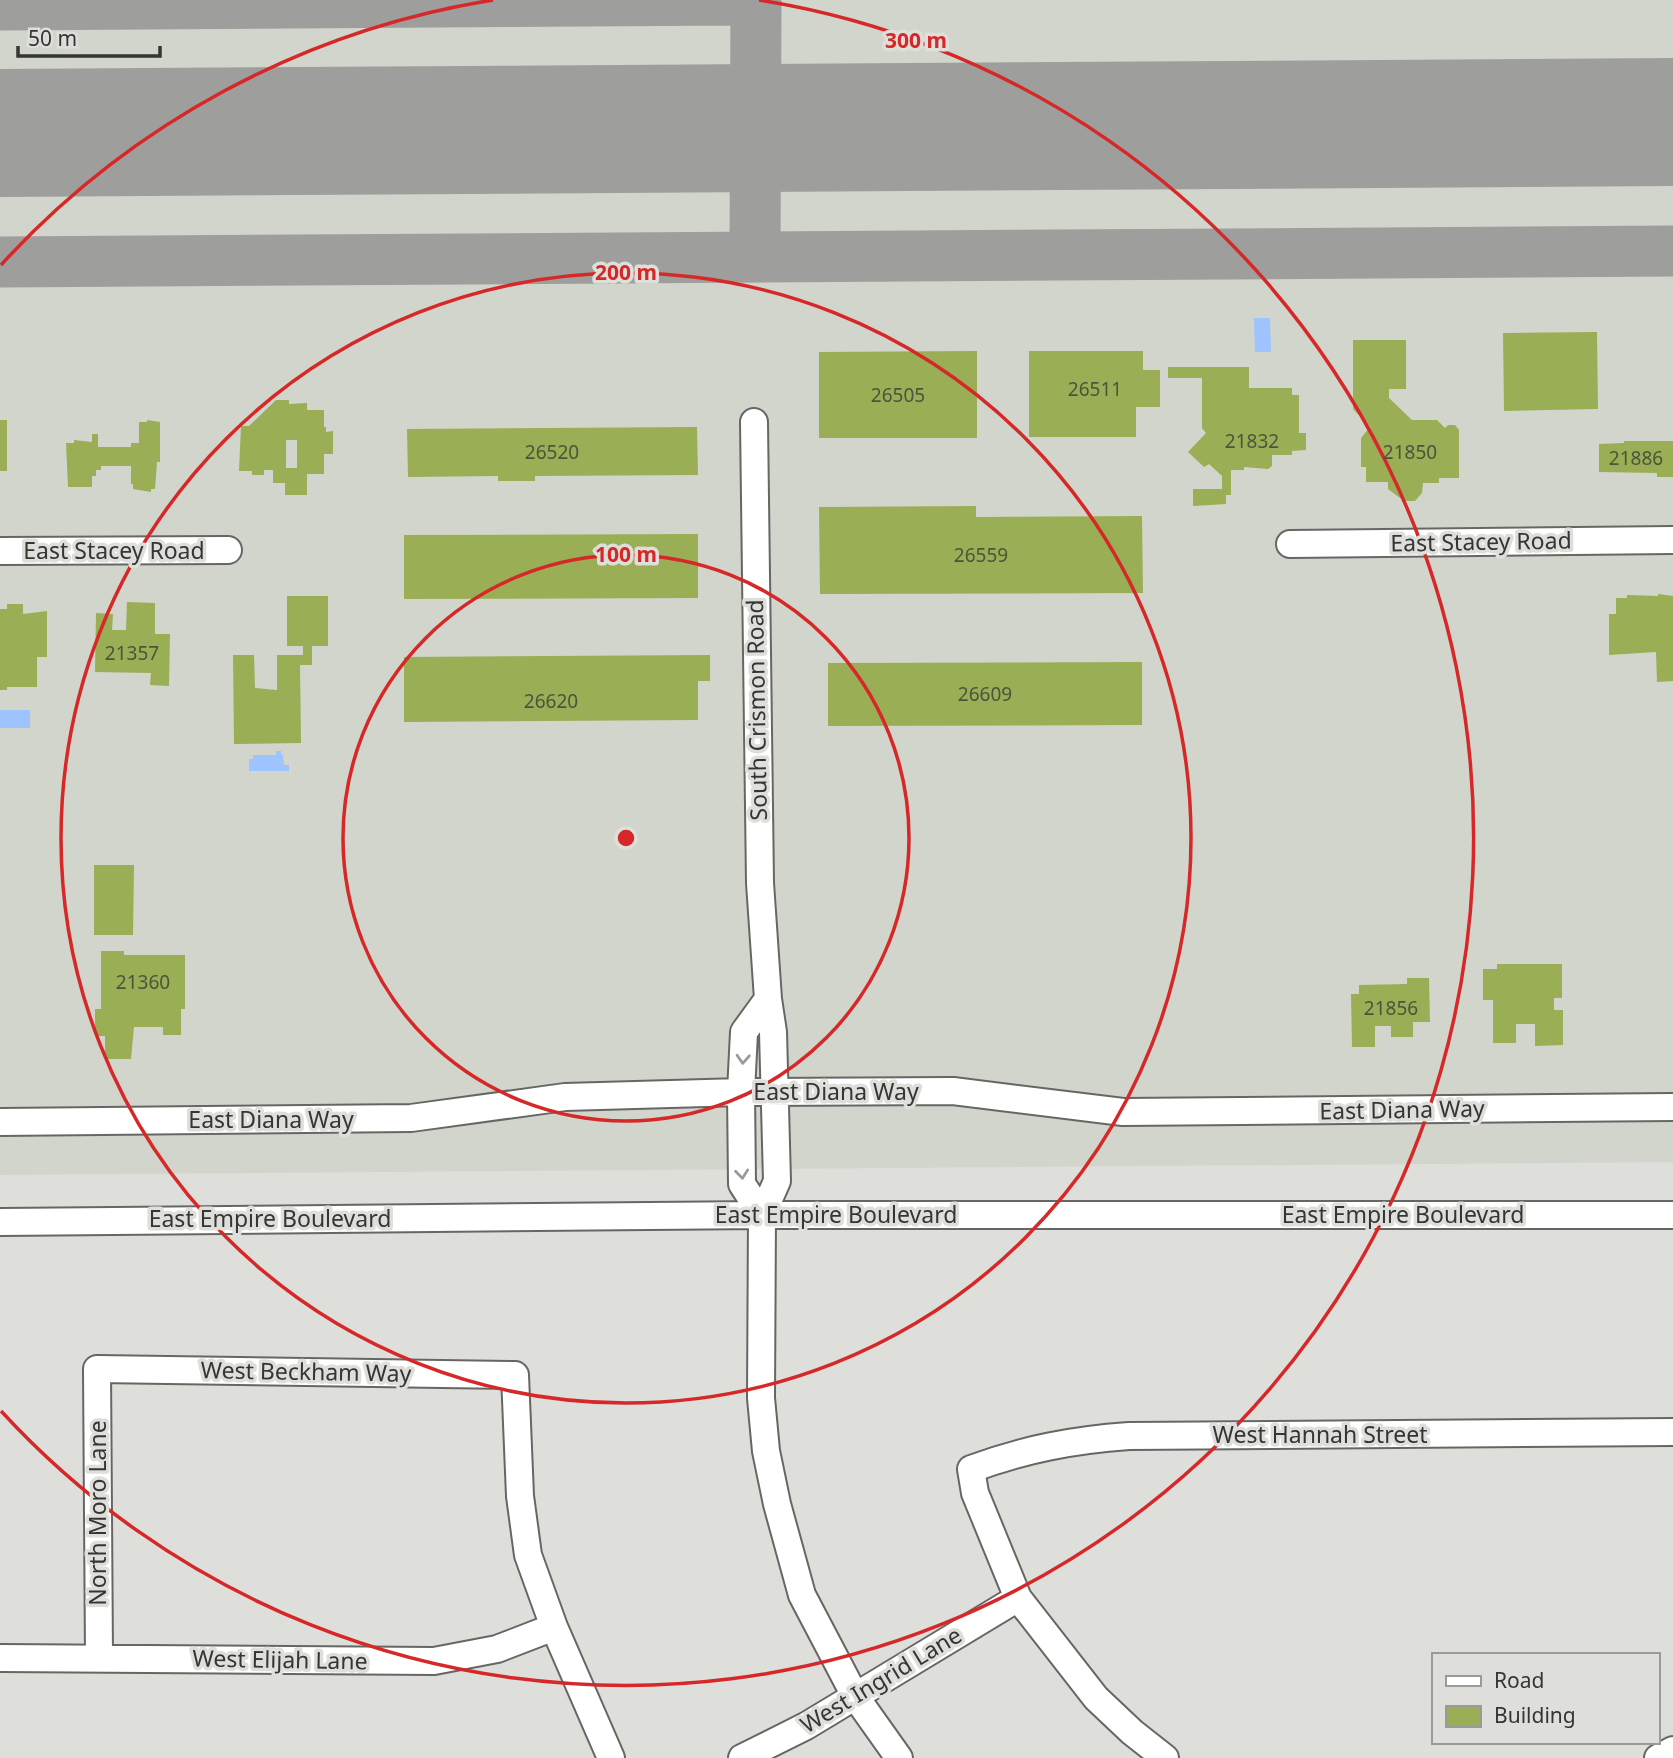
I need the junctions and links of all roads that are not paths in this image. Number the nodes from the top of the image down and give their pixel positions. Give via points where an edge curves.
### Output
1 (754, 422) dead end
2 (1673, 540) edge
3 (1290, 544) dead end
4 (228, 550) dead end
5 (0, 551) edge
6 (768, 999) junction
7 (741, 1092) junction
8 (774, 1092) junction
9 (1673, 1107) edge
10 (0, 1122) edge
11 (762, 1215) junction
12 (1673, 1215) edge
13 (0, 1222) edge
14 (97, 1369) joint
15 (1673, 1432) edge
16 (1018, 1598) junction
17 (554, 1627) junction
18 (99, 1657) junction
19 (0, 1658) edge
20 (855, 1696) junction
21 (1673, 1750) edge
22 (611, 1758) edge
23 (742, 1758) edge
24 (899, 1758) edge
25 (1165, 1758) edge
26 (1658, 1758) edge

1 - 6 street, South Crismon Road via 760,883
2 - 3 street, East Stacey Road
4 - 5 street, East Stacey Road
6 -> 7 street via 744,1032
6 - 8 street, South Crismon Road
7 - 8 street, East Diana Way
7 - 10 street, East Diana Way via 578,1096 411,1118
7 -> 11 street via 742,1184
8 - 9 street, East Diana Way via 953,1091 1123,1112
8 - 11 street, South Crismon Road via 777,1181
11 - 12 street, East Empire Boulevard
11 - 13 street, East Empire Boulevard
11 - 20 street via 761,1398 766,1451 802,1595
14 - 17 street, West Beckham Way via 515,1375 520,1496 528,1555
14 - 18 street, North Moro Lane
15 - 16 street, West Hannah Street via 1129,1436 1078,1440 998,1459 971,1469 975,1493
16 - 20 street, West Ingrid Lane
16 - 25 street via 1096,1698
17 - 18 street, West Elijah Lane via 497,1649 434,1661
17 - 22 street
18 - 19 street, West Elijah Lane
20 - 23 street, West Ingrid Lane
20 - 24 street
21 - 26 street

